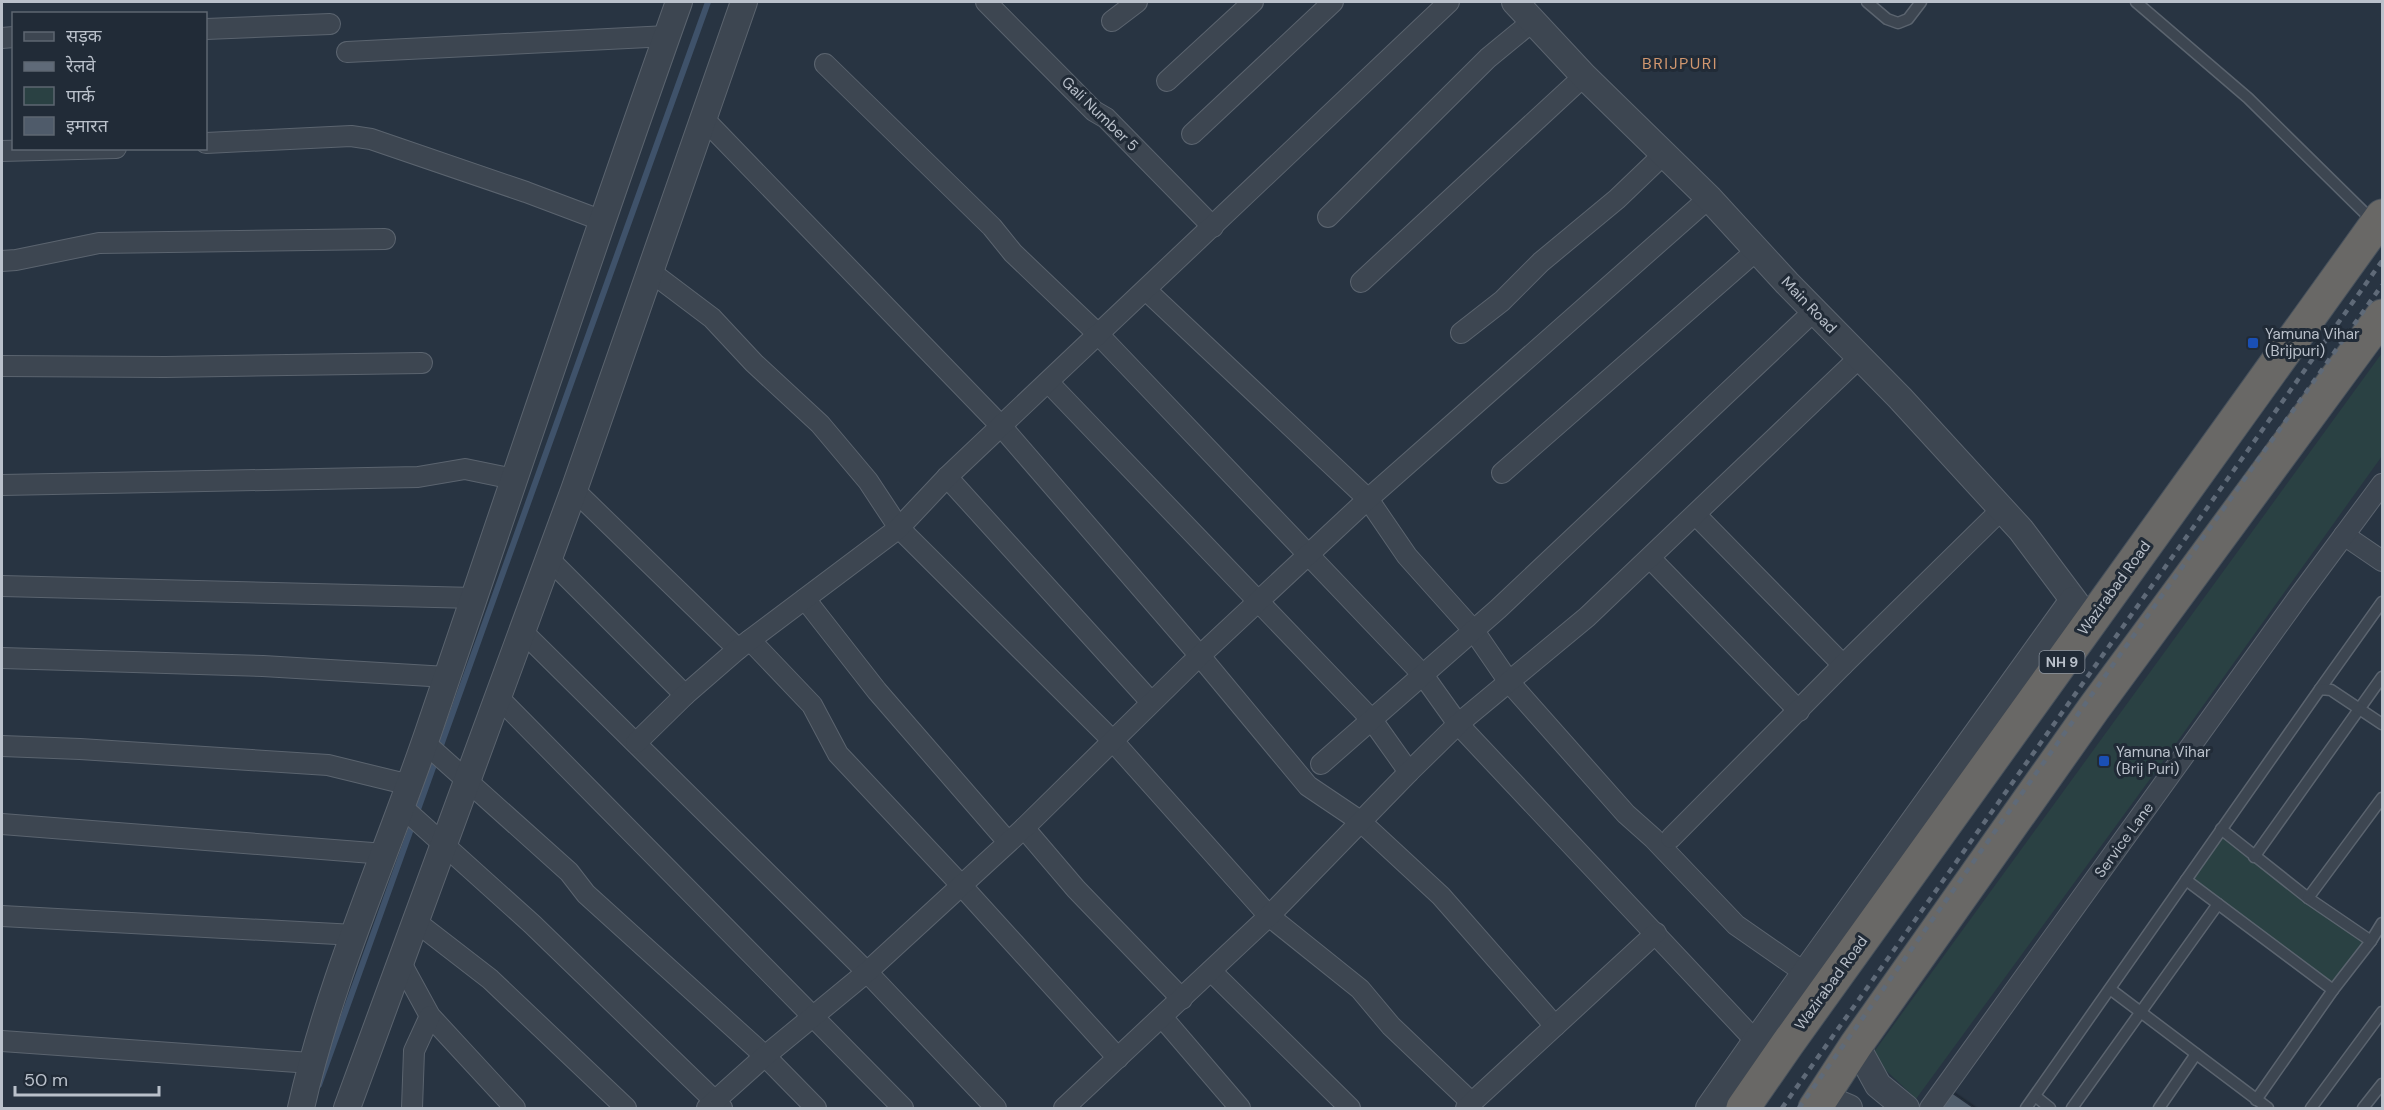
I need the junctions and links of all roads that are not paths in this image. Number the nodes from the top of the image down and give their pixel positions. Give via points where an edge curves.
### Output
1 (744, 2) edge
2 (986, 2) edge
3 (1137, 2) edge
4 (1253, 2) edge
5 (1333, 2) edge
6 (1449, 2) edge
7 (1515, 2) edge
8 (1868, 2) edge
9 (1921, 2) edge
10 (2136, 2) edge
11 (676, 3) edge
12 (1112, 21) dead end
13 (1533, 21) junction
14 (330, 24) dead end
15 (207, 29) edge
16 (668, 36) junction
17 (346, 52) dead end
18 (825, 64) dead end
19 (1584, 76) junction
20 (1167, 81) dead end
21 (704, 119) junction
22 (1192, 134) dead end
23 (207, 143) edge
24 (59, 150) edge
25 (2, 152) edge
26 (1664, 154) junction
27 (1709, 198) junction
28 (1328, 217) dead end
29 (2379, 220) edge
30 (603, 221) junction
31 (1213, 227) junction
32 (385, 239) dead end
33 (1756, 250) junction
34 (2, 261) edge
35 (651, 272) junction
36 (1361, 282) dead end
37 (1146, 290) junction
38 (1814, 311) junction
39 (2382, 315) edge
40 (1461, 333) dead end
41 (1099, 334) junction
42 (1860, 357) junction
43 (422, 363) dead end
44 (2, 366) edge
45 (1048, 382) junction
46 (1001, 426) junction
47 (1502, 473) dead end
48 (947, 477) junction
49 (514, 479) junction
50 (2382, 484) edge
51 (2, 485) edge
52 (574, 490) junction
53 (1368, 499) junction
54 (2002, 509) junction
55 (1696, 515) junction
56 (899, 528) junction
57 (2344, 536) junction
58 (1309, 555) junction
59 (548, 558) junction
60 (1650, 558) junction
61 (2382, 561) edge
62 (2, 586) edge
63 (475, 598) junction
64 (805, 599) junction
65 (1259, 602) junction
66 (2382, 602) edge
67 (2081, 611) junction
68 (522, 631) junction
69 (1473, 631) junction
70 (744, 645) junction
71 (1200, 656) junction
72 (2, 658) edge
73 (1843, 665) junction
74 (1423, 675) junction
75 (447, 677) junction
76 (2382, 677) edge
77 (1509, 682) junction
78 (2320, 689) junction
79 (685, 695) junction
80 (498, 697) junction
81 (1151, 702) junction
82 (2360, 708) junction
83 (1799, 711) junction
84 (1372, 720) junction
85 (1458, 724) junction
86 (2382, 724) edge
87 (1112, 740) junction
88 (425, 743) junction
89 (636, 743) junction
90 (2, 746) edge
91 (1321, 764) dead end
92 (1409, 772) junction
93 (466, 781) junction
94 (406, 796) junction
95 (2382, 798) edge
96 (1360, 821) junction
97 (2, 824) edge
98 (1024, 828) junction
99 (2221, 829) junction
100 (1671, 838) dead end
101 (1008, 842) junction
102 (443, 844) junction
103 (385, 854) junction
104 (2254, 857) junction
105 (2186, 880) junction
106 (962, 885) junction
107 (2308, 898) junction
108 (2218, 904) junction
109 (2, 916) edge
110 (1269, 916) junction
111 (415, 921) junction
112 (2382, 922) edge
113 (1656, 933) junction
114 (355, 935) junction
115 (2371, 941) junction
116 (400, 961) junction
117 (1211, 971) junction
118 (867, 972) junction
119 (1805, 973) junction
120 (2110, 989) junction
121 (2333, 990) junction
122 (1182, 999) junction
123 (2382, 1012) edge
124 (2141, 1013) junction
125 (430, 1016) junction
126 (812, 1016) junction
127 (1162, 1017) junction
128 (1555, 1026) junction
129 (2, 1041) edge
130 (1856, 1045) junction
131 (1766, 1052) junction
132 (2196, 1054) junction
133 (765, 1056) junction
134 (1118, 1058) junction
135 (311, 1063) junction
136 (2382, 1084) edge
137 (2035, 1096) junction
138 (2256, 1100) junction
139 (1829, 1104) edge
140 (715, 1106) edge
141 (1469, 1106) edge
142 (301, 1108) edge
143 (347, 1108) edge
144 (412, 1108) edge
145 (515, 1108) edge
146 (626, 1108) edge
147 (816, 1108) edge
148 (903, 1108) edge
149 (996, 1108) edge
150 (1064, 1108) edge
151 (1240, 1108) edge
152 (1350, 1108) edge
153 (1709, 1108) edge
154 (1743, 1108) edge
155 (1906, 1108) edge
156 (1930, 1108) edge
157 (2026, 1108) edge
158 (2050, 1108) edge
159 (2072, 1108) edge
160 (2159, 1108) edge
161 (2268, 1108) edge
162 (2311, 1108) edge
163 (2363, 1108) edge

1 - 21 street
2 - 31 street, Gali Number 5
3 - 12 street
4 - 20 street
5 - 22 street
6 - 31 street
7 - 13 street, Main Road
8 - 9 lane via 1887,19 1898,23 1908,19
10 - 29 lane via 2248,98
11 - 16 street
13 - 19 street, Main Road
13 - 28 street via 1488,58
14 - 15 street
16 - 17 street
16 - 30 street
18 - 41 street via 992,227 1013,254
19 - 26 street, Main Road
19 - 36 street
21 - 35 street
21 - 46 street
23 - 30 street via 351,136 371,139
24 - 25 street
26 - 27 street, Main Road
26 - 40 street via 1502,301
27 - 33 street, Main Road
27 - 53 street
29 - 67 highway, Wazirabad Road / NH 9
30 - 49 street
31 - 37 street
32 - 34 street via 99,243
33 - 38 street, Main Road
33 - 47 street
35 - 52 street
35 - 56 street via 712,318 820,424 868,481
37 - 41 street
37 - 53 street
38 - 42 street, Main Road
38 - 69 street
39 - 130 highway via 2094,708
41 - 45 street
41 - 58 street
42 - 54 street, Main Road
42 - 55 street
43 - 44 street
45 - 46 street
45 - 65 street
46 - 48 street
46 - 71 street
48 - 56 street
48 - 81 street
49 - 51 street via 465,469 418,477
49 - 63 street
50 - 57 street, Service Lane
52 - 59 street
52 - 70 street
53 - 58 street
53 - 69 street via 1407,556
54 - 67 street, Main Road
54 - 73 street
55 - 60 street
55 - 73 street
56 - 64 street
56 - 87 street
57 - 61 street
57 - 156 street, Service Lane
58 - 65 street
58 - 74 street
59 - 68 street
59 - 79 street
60 - 77 street
60 - 83 street
62 - 63 street
63 - 75 street
64 - 70 street
64 - 101 street via 877,691
65 - 71 street
65 - 84 street
66 - 78 lane
67 - 119 street
67 - 131 highway, Wazirabad Road / NH 9
68 - 80 street
68 - 89 street
69 - 74 street
69 - 77 street
70 - 79 street
70 - 106 street via 813,705 838,754
71 - 81 street
71 - 96 street via 1308,786
72 - 75 street via 263,666
73 - 83 street
74 - 84 street
74 - 85 street
75 - 88 street
76 - 82 lane
77 - 85 street
77 - 119 street via 1626,814 1736,925
78 - 82 lane via 2331,690
78 - 99 lane
79 - 89 street
80 - 93 street
80 - 126 street
81 - 87 street
82 - 86 lane
82 - 104 lane
83 - 100 street
84 - 91 street
84 - 92 street
85 - 92 street
85 - 113 street
87 - 98 street
87 - 110 street
88 - 93 street
88 - 94 street
89 - 118 street
90 - 94 street via 328,765
92 - 96 street
93 - 102 street
93 - 133 street
94 - 102 street
94 - 103 street
95 - 107 lane
96 - 110 street
96 - 128 street via 1441,896
97 - 103 street
98 - 101 street
98 - 122 street via 1076,889
99 - 104 lane
99 - 105 lane
101 - 106 street
102 - 111 street
102 - 140 street via 532,924
103 - 114 street
104 - 107 lane
105 - 108 lane
105 - 120 lane
106 - 118 street
106 - 134 street
107 - 115 lane
108 - 121 lane
108 - 124 lane
109 - 114 street
110 - 117 street
110 - 141 street via 1360,989
111 - 116 street
111 - 146 street via 490,978
112 - 115 lane
113 - 128 street
113 - 131 street
114 - 135 street
115 - 121 lane
116 - 125 street
116 - 143 street
117 - 122 street
117 - 152 street
118 - 126 street
118 - 149 street
119 - 131 street
120 - 124 lane
120 - 137 lane
121 - 138 lane
122 - 127 street
123 - 162 lane
124 - 132 lane
124 - 159 lane
125 - 144 street via 414,1052
125 - 145 street
126 - 133 street
126 - 148 street
127 - 134 street
127 - 151 street
128 - 141 street
129 - 135 street
130 - 139 highway
130 - 155 street via 1878,1085
131 - 153 street
131 - 154 highway, Wazirabad Road / NH 9
132 - 138 lane
132 - 160 lane
133 - 140 street
133 - 147 street
134 - 150 street
135 - 142 street
136 - 163 lane
137 - 157 lane
137 - 158 lane
138 - 161 lane

